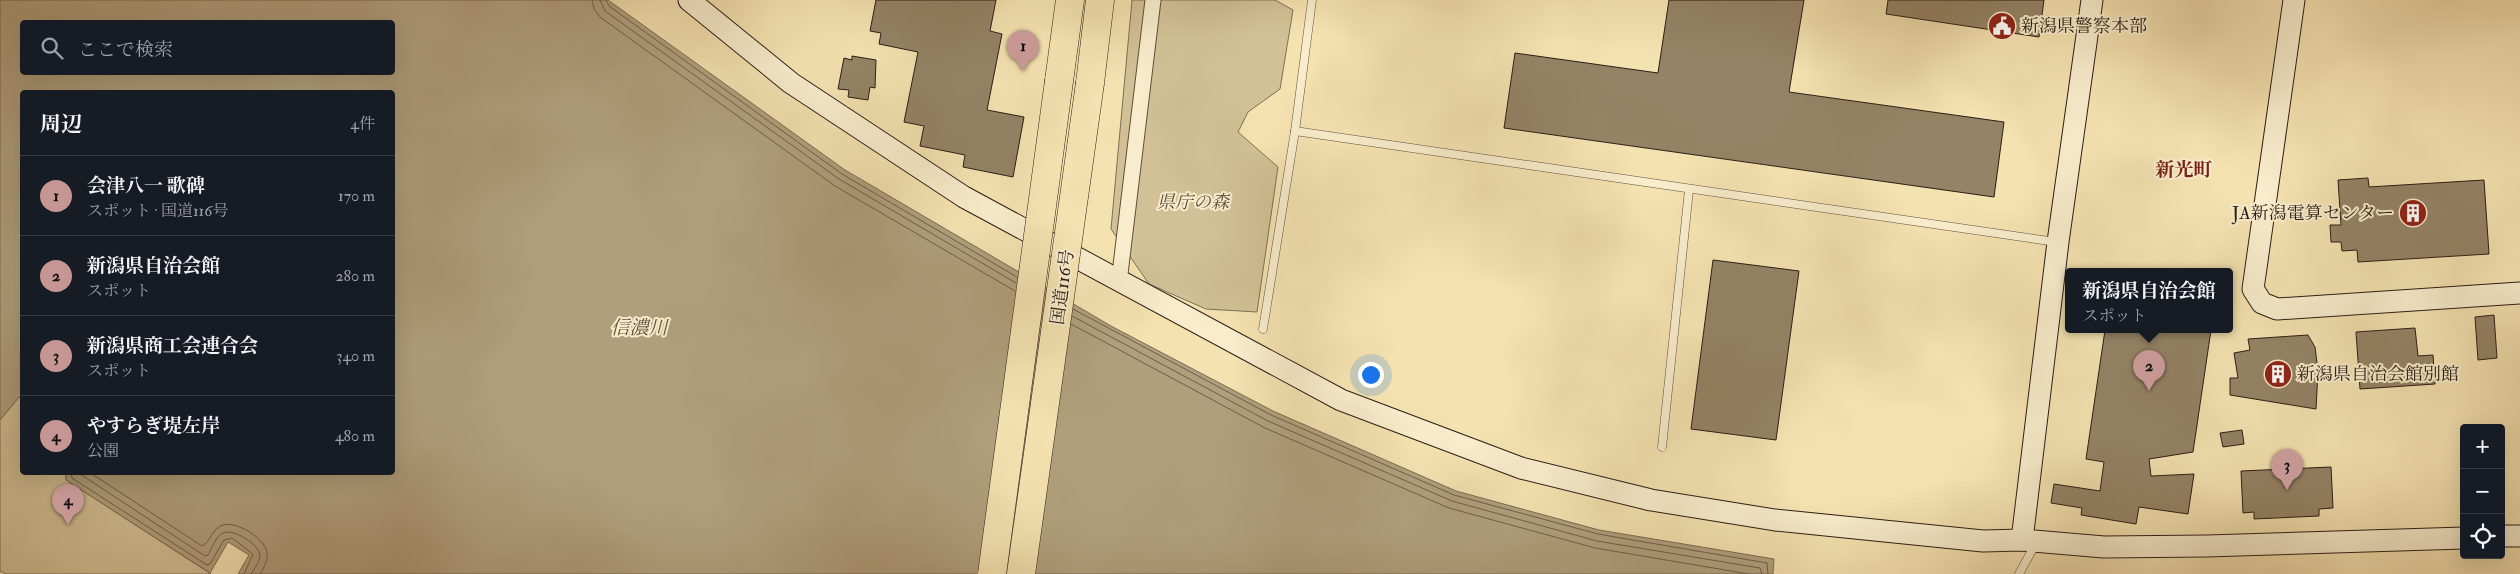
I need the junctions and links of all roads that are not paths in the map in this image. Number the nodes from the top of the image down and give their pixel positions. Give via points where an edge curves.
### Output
1 (689, 0) edge
2 (1070, 0) edge
3 (1100, 0) edge
4 (1153, 0) edge
5 (1312, 0) edge
6 (2092, 0) edge
7 (2294, 0) edge
8 (1295, 131) junction
9 (1690, 190) junction
10 (2058, 242) junction
11 (1120, 282) junction
12 (2520, 293) edge
13 (1263, 329) dead end
14 (1662, 447) dead end
15 (2505, 536) edge
16 (2520, 536) edge
17 (2460, 538) edge
18 (2029, 541) junction
19 (992, 574) edge
20 (1021, 574) edge
21 (2019, 574) edge

1 - 11 street via 791,83 956,192
2 - 19 highway, 国道116号, bridge
3 - 20 highway, 国道116号, bridge
4 - 11 street
5 - 8 lane
6 - 10 street
7 - 12 street via 2253,289 2262,303 2276,309
8 - 9 lane
8 - 13 lane
9 - 10 lane
9 - 14 lane
10 - 18 street
11 - 18 street via 1341,400 1521,468 1651,500 1775,520 1983,541
15 - 16 street
17 - 18 street via 2198,546 2104,546
18 - 21 lane

